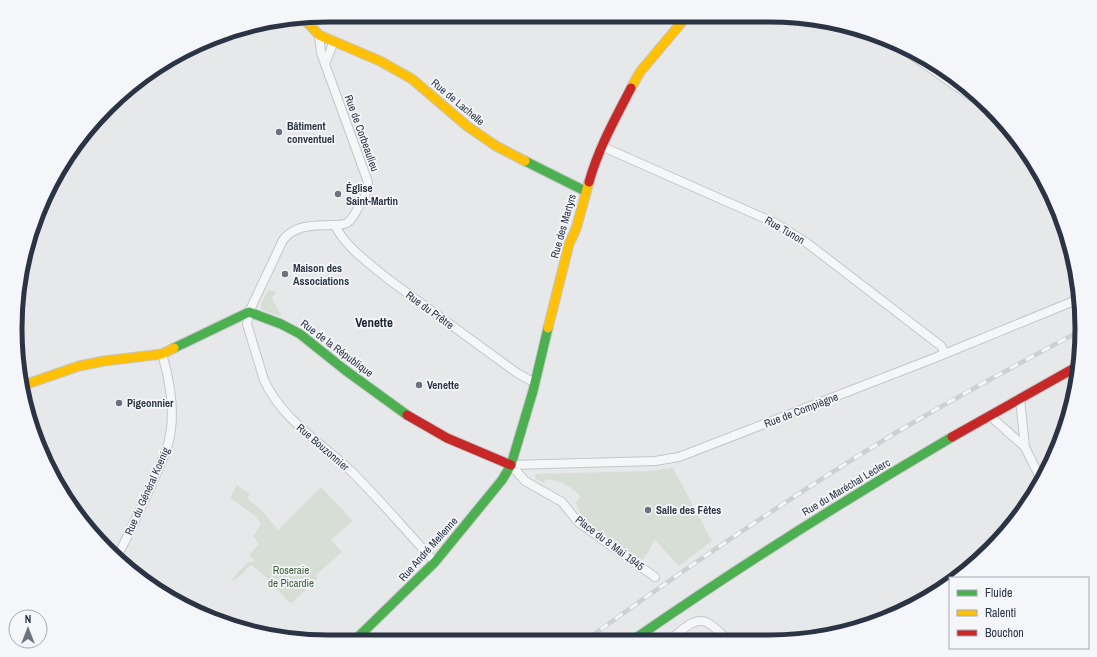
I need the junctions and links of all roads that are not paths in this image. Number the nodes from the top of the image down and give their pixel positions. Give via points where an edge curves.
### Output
1 (682, 22) edge
2 (308, 23) edge
3 (317, 34) junction
4 (334, 41) junction
5 (325, 64) junction
6 (936, 72) edge
7 (957, 87) edge
8 (601, 146) junction
9 (585, 191) junction
10 (335, 225) junction
11 (1073, 301) edge
12 (249, 312) junction
13 (945, 353) junction
14 (162, 354) junction
15 (1072, 369) edge
16 (535, 383) junction
17 (27, 385) edge
18 (1020, 399) junction
19 (990, 416) junction
20 (1023, 426) junction
21 (1010, 434) junction
22 (1025, 447) junction
23 (511, 465) junction
24 (1038, 474) edge
25 (119, 552) edge
26 (436, 562) junction
27 (655, 577) dead end
28 (360, 635) edge
29 (640, 635) edge
30 (676, 635) edge
31 (722, 635) edge

1 - 8 street, Rue des Martyrs via 640,72
2 - 3 street
3 - 4 street, Rue de Lachelle
3 - 5 street, Rue de Corbeaulieu
4 - 5 street
4 - 9 street, Rue de Lachelle via 380,61 412,79 466,126 496,146
5 - 10 street, Rue de Corbeaulieu via 368,182 367,193 351,219 347,223
6 - 7 street
8 - 9 street, Rue des Martyrs
8 - 13 street, Rue Tunon via 775,223 807,243 935,341
9 - 16 street, Rue des Martyrs via 576,229 569,244
10 - 12 street, Rue de Corbeaulieu via 305,226 287,234
10 - 16 street, Rue du Prêtre via 339,235 376,270 517,373
11 - 13 street, Rue de Compiègne
12 - 14 street
12 - 23 street, Rue de la République via 300,334 411,418 448,438
12 - 26 street, Rue Bouzonnier via 246,324 267,388 299,426 351,472
13 - 23 street, Rue de Compiègne via 679,457 655,461
14 - 17 street via 79,366
14 - 25 street, Rue du Général Koenig via 170,387 172,428 152,483
15 - 18 street, Rue du Maréchal Leclerc
16 - 23 street, Rue des Martyrs
18 - 19 street, Rue du Maréchal Leclerc
18 - 20 street
19 - 21 street
19 - 29 street, Rue du Maréchal Leclerc via 809,523 742,565
20 - 21 street
20 - 22 street
21 - 22 street
22 - 24 street
23 - 26 street, Rue André Mellenne via 476,514
23 - 27 street, Place du 8 Mai 1945 via 525,481 562,502 578,522
26 - 28 street, Rue André Mellenne
30 - 31 street via 693,622 702,620

